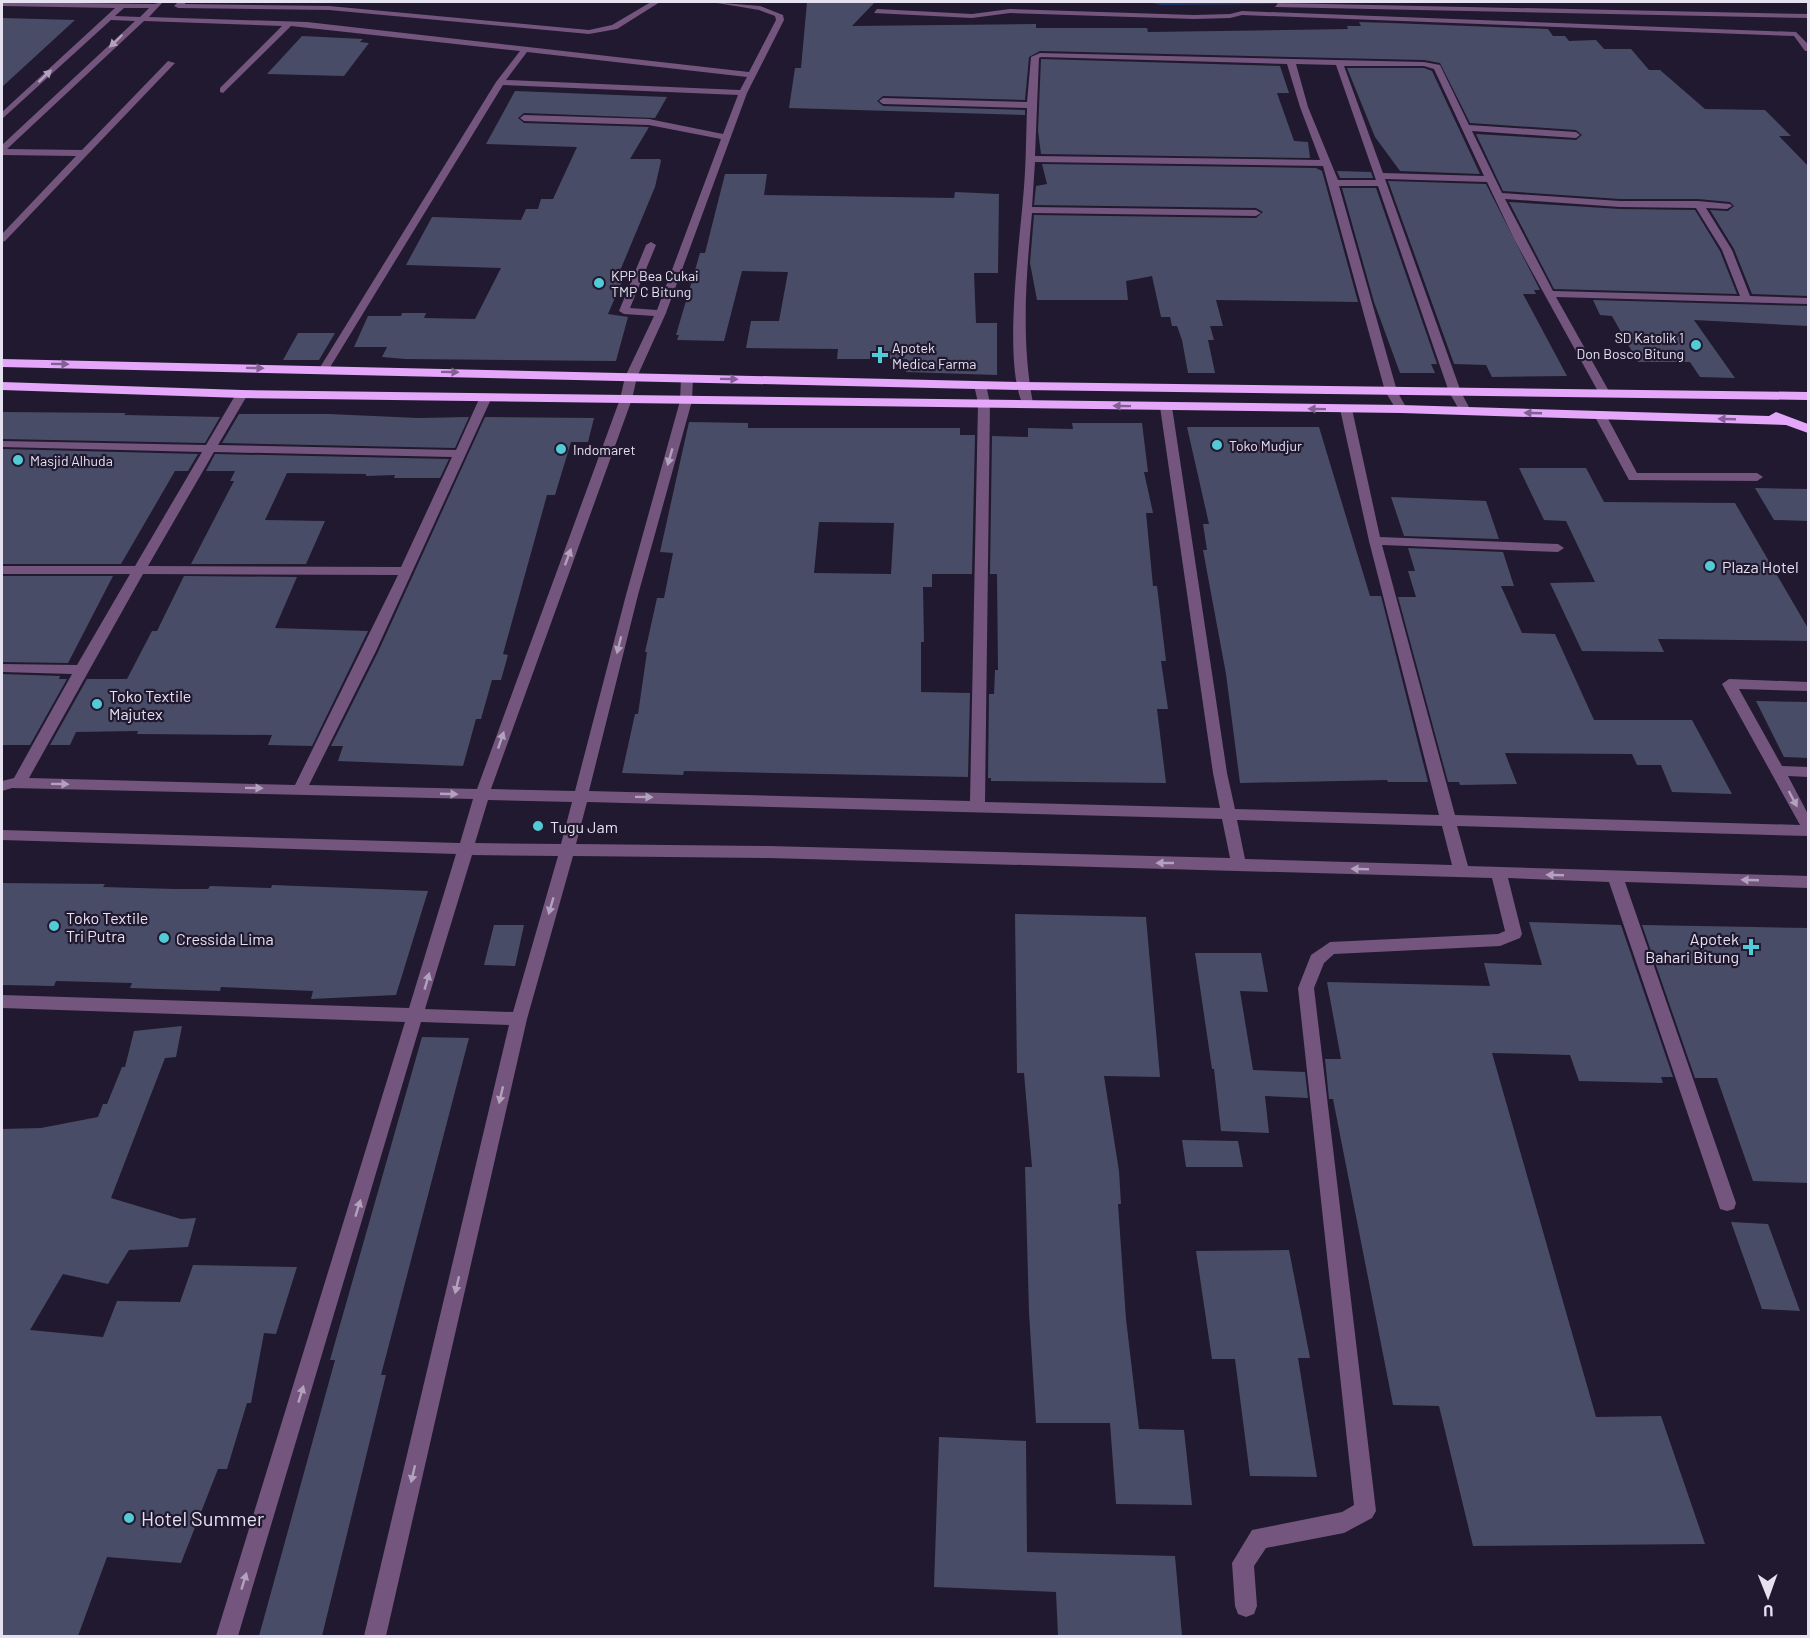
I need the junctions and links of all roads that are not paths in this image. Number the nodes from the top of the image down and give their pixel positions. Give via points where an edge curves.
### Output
1 (182, 2) edge
2 (337, 2) edge
3 (656, 2) edge
4 (715, 2) edge
5 (124, 3) edge
6 (747, 3) edge
7 (2, 4) edge
8 (157, 4) edge
9 (329, 8) junction
10 (877, 11) dead end
11 (1242, 13) junction
12 (1782, 16) junction
13 (1809, 16) edge
14 (107, 18) junction
15 (139, 20) junction
16 (288, 24) junction
17 (307, 24) junction
18 (1796, 34) junction
19 (525, 49) junction
20 (1809, 49) edge
21 (171, 63) dead end
22 (1291, 63) junction
23 (1339, 63) junction
24 (753, 75) junction
25 (500, 82) junction
26 (223, 90) dead end
27 (743, 93) junction
28 (883, 101) dead end
29 (1029, 105) junction
30 (2, 116) edge
31 (524, 118) dead end
32 (1468, 128) junction
33 (1576, 135) dead end
34 (726, 137) junction
35 (2, 150) edge
36 (84, 153) junction
37 (1030, 159) junction
38 (1326, 163) junction
39 (1491, 179) junction
40 (1379, 180) junction
41 (1334, 183) junction
42 (1498, 195) junction
43 (1698, 204) junction
44 (1727, 206) dead end
45 (1027, 210) junction
46 (1256, 213) dead end
47 (2, 238) edge
48 (651, 245) dead end
49 (1549, 294) junction
50 (1746, 299) junction
51 (1809, 301) edge
52 (661, 313) junction
53 (2, 363) edge
54 (324, 369) junction
55 (631, 377) junction
56 (687, 378) junction
57 (980, 385) junction
58 (2, 386) edge
59 (1023, 386) junction
60 (1391, 391) junction
61 (1455, 392) junction
62 (1604, 393) junction
63 (242, 394) junction
64 (1809, 396) edge
65 (486, 397) junction
66 (1771, 397) junction
67 (626, 399) junction
68 (686, 401) junction
69 (984, 403) junction
70 (1027, 403) junction
71 (1166, 407) junction
72 (1346, 409) junction
73 (1401, 409) junction
74 (1465, 411) junction
75 (1600, 415) junction
76 (1786, 421) junction
77 (1809, 429) edge
78 (2, 444) edge
79 (210, 448) junction
80 (459, 454) junction
81 (1758, 477) dead end
82 (1375, 541) junction
83 (1558, 548) dead end
84 (2, 570) edge
85 (406, 571) junction
86 (137, 572) junction
87 (2, 668) edge
88 (81, 670) junction
89 (1809, 686) edge
90 (1778, 771) junction
91 (1809, 772) edge
92 (20, 783) junction
93 (2, 786) edge
94 (300, 789) junction
95 (482, 795) junction
96 (580, 796) junction
97 (977, 807) junction
98 (1226, 813) junction
99 (1448, 820) junction
100 (1809, 829) edge
101 (2, 835) edge
102 (466, 849) junction
103 (567, 850) junction
104 (1239, 865) junction
105 (1462, 872) junction
106 (1499, 873) junction
107 (1615, 876) junction
108 (1809, 882) edge
109 (2, 1001) edge
110 (417, 1014) junction
111 (519, 1019) junction
112 (1727, 1203) dead end
113 (1246, 1606) dead end
114 (227, 1636) edge
115 (375, 1636) edge

1 - 9 street via 178,6
2 - 9 street
3 - 9 street via 614,27 589,32
4 - 6 street
5 - 7 street
5 - 8 street
5 - 14 street
6 - 24 street via 779,15 780,20
8 - 15 street
9 - 17 street
10 - 11 street via 972,16 1010,11 1194,17
11 - 12 street via 1272,5 1298,4
11 - 18 street
12 - 13 street
12 - 18 street
14 - 15 street
30 -> 14 street
15 - 16 street
15 -> 35 street
16 - 17 street
16 - 26 street
17 - 19 street
18 - 20 street
19 - 24 street
19 - 25 street
21 - 36 street
22 - 23 street
22 - 29 street via 1040,55 1035,57
22 - 38 street
23 - 32 street via 1434,65
23 - 40 street
24 - 27 street
25 - 27 street
25 - 54 street
27 - 34 street
28 - 29 street
29 - 37 street
31 - 34 street via 649,122
32 - 33 street
32 - 39 street
34 - 52 street
35 - 36 street
36 - 47 street
37 - 38 street
37 - 45 street
38 - 41 street
39 - 40 street
39 - 42 street
40 - 41 street
40 - 61 street
41 - 60 street
42 - 43 street via 1620,204
42 - 49 street
43 - 44 street
43 - 50 street via 1727,250
45 - 46 street
45 - 59 street via 1021,301
48 - 52 street via 624,311
49 - 50 street
49 - 62 street
50 - 51 street
52 - 55 street
53 -> 54 highway
54 -> 55 highway
55 - 56 highway
55 - 67 street
56 -> 57 highway
56 - 68 street
57 - 59 highway
57 - 69 street
58 - 63 highway
59 - 60 highway
59 - 70 street
60 - 61 highway
60 - 73 street
61 - 62 highway
61 - 74 street
62 - 66 highway
63 - 65 highway
63 - 79 street
64 - 66 highway
65 - 67 highway
65 - 80 street
66 - 76 highway via 1771,412
67 - 68 highway
95 -> 67 street
68 - 69 highway
68 -> 96 street
69 - 70 highway
69 - 97 street
71 -> 70 highway
72 -> 71 highway
71 - 98 street
72 - 73 highway
72 - 82 street
73 - 74 highway
75 -> 74 highway
76 -> 75 highway
75 - 81 street via 1633,477
76 - 77 highway
78 - 79 street
79 - 80 street
79 - 86 street
80 - 85 street
82 - 83 street
82 - 99 street
84 - 86 street
85 - 86 street
85 - 94 street
86 - 88 street
87 - 88 street
88 - 92 street
89 - 90 street via 1730,684
90 - 91 street
90 -> 100 street
92 - 93 street
92 -> 94 street
94 -> 95 street
95 - 96 street
95 - 102 street
96 -> 97 street
96 - 103 street
97 - 98 street
98 - 99 street
98 - 104 street
99 - 100 street
99 - 105 street
101 - 102 street
102 - 103 street
110 -> 102 street
104 -> 103 street
103 -> 111 street
105 -> 104 street
105 - 106 street
107 -> 106 street
106 - 113 street via 1514,934 1500,940 1330,948 1317,959 1306,988 1365,1511 1344,1522 1260,1538 1243,1563
108 -> 107 street
107 - 112 street
109 - 110 street
110 - 111 street
114 -> 110 street
111 -> 115 street

